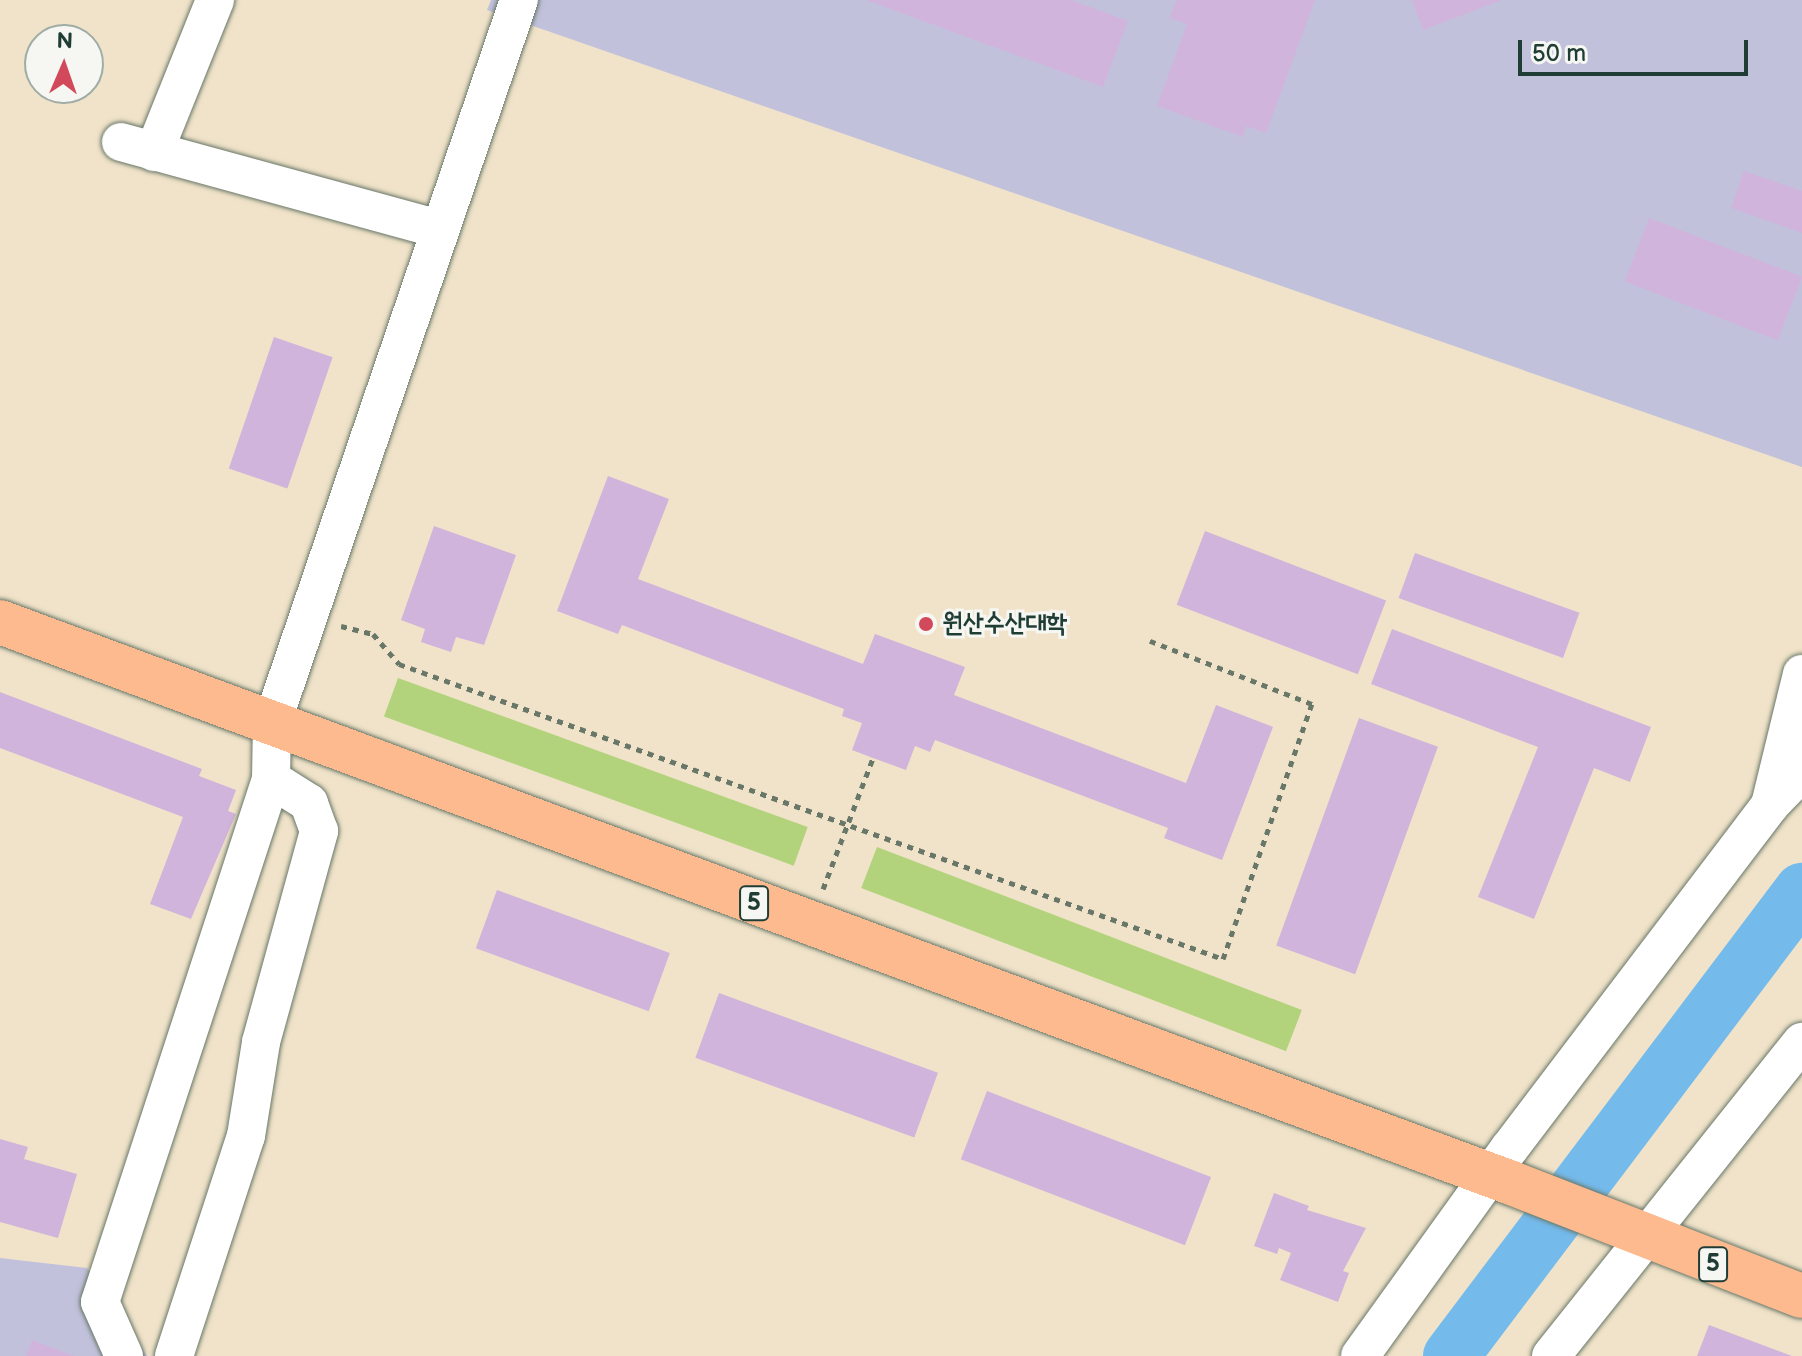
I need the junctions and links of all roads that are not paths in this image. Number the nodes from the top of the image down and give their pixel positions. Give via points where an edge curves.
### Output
1 (215, 0) edge
2 (519, 0) edge
3 (438, 229) junction
4 (0, 622) edge
5 (1802, 674) edge
6 (272, 723) junction
7 (1802, 772) edge
8 (271, 779) junction
9 (1770, 805) junction
10 (1802, 1042) edge
11 (1500, 1179) junction
12 (1634, 1234) junction
13 (1802, 1296) edge
14 (124, 1356) edge
15 (174, 1356) edge
16 (1360, 1356) edge
17 (1551, 1356) edge

1 - 3 street via 138,147
2 - 3 street
3 - 6 street
4 - 6 highway, 5
5 - 9 street
6 - 8 street
6 - 11 highway, 5
7 - 9 street
8 - 14 street via 100,1302
8 - 15 street via 309,803 319,831 261,1042 246,1136
9 - 11 street
10 - 12 street
11 - 12 highway, 5
11 - 16 street
12 - 13 highway, 5
12 - 17 street

